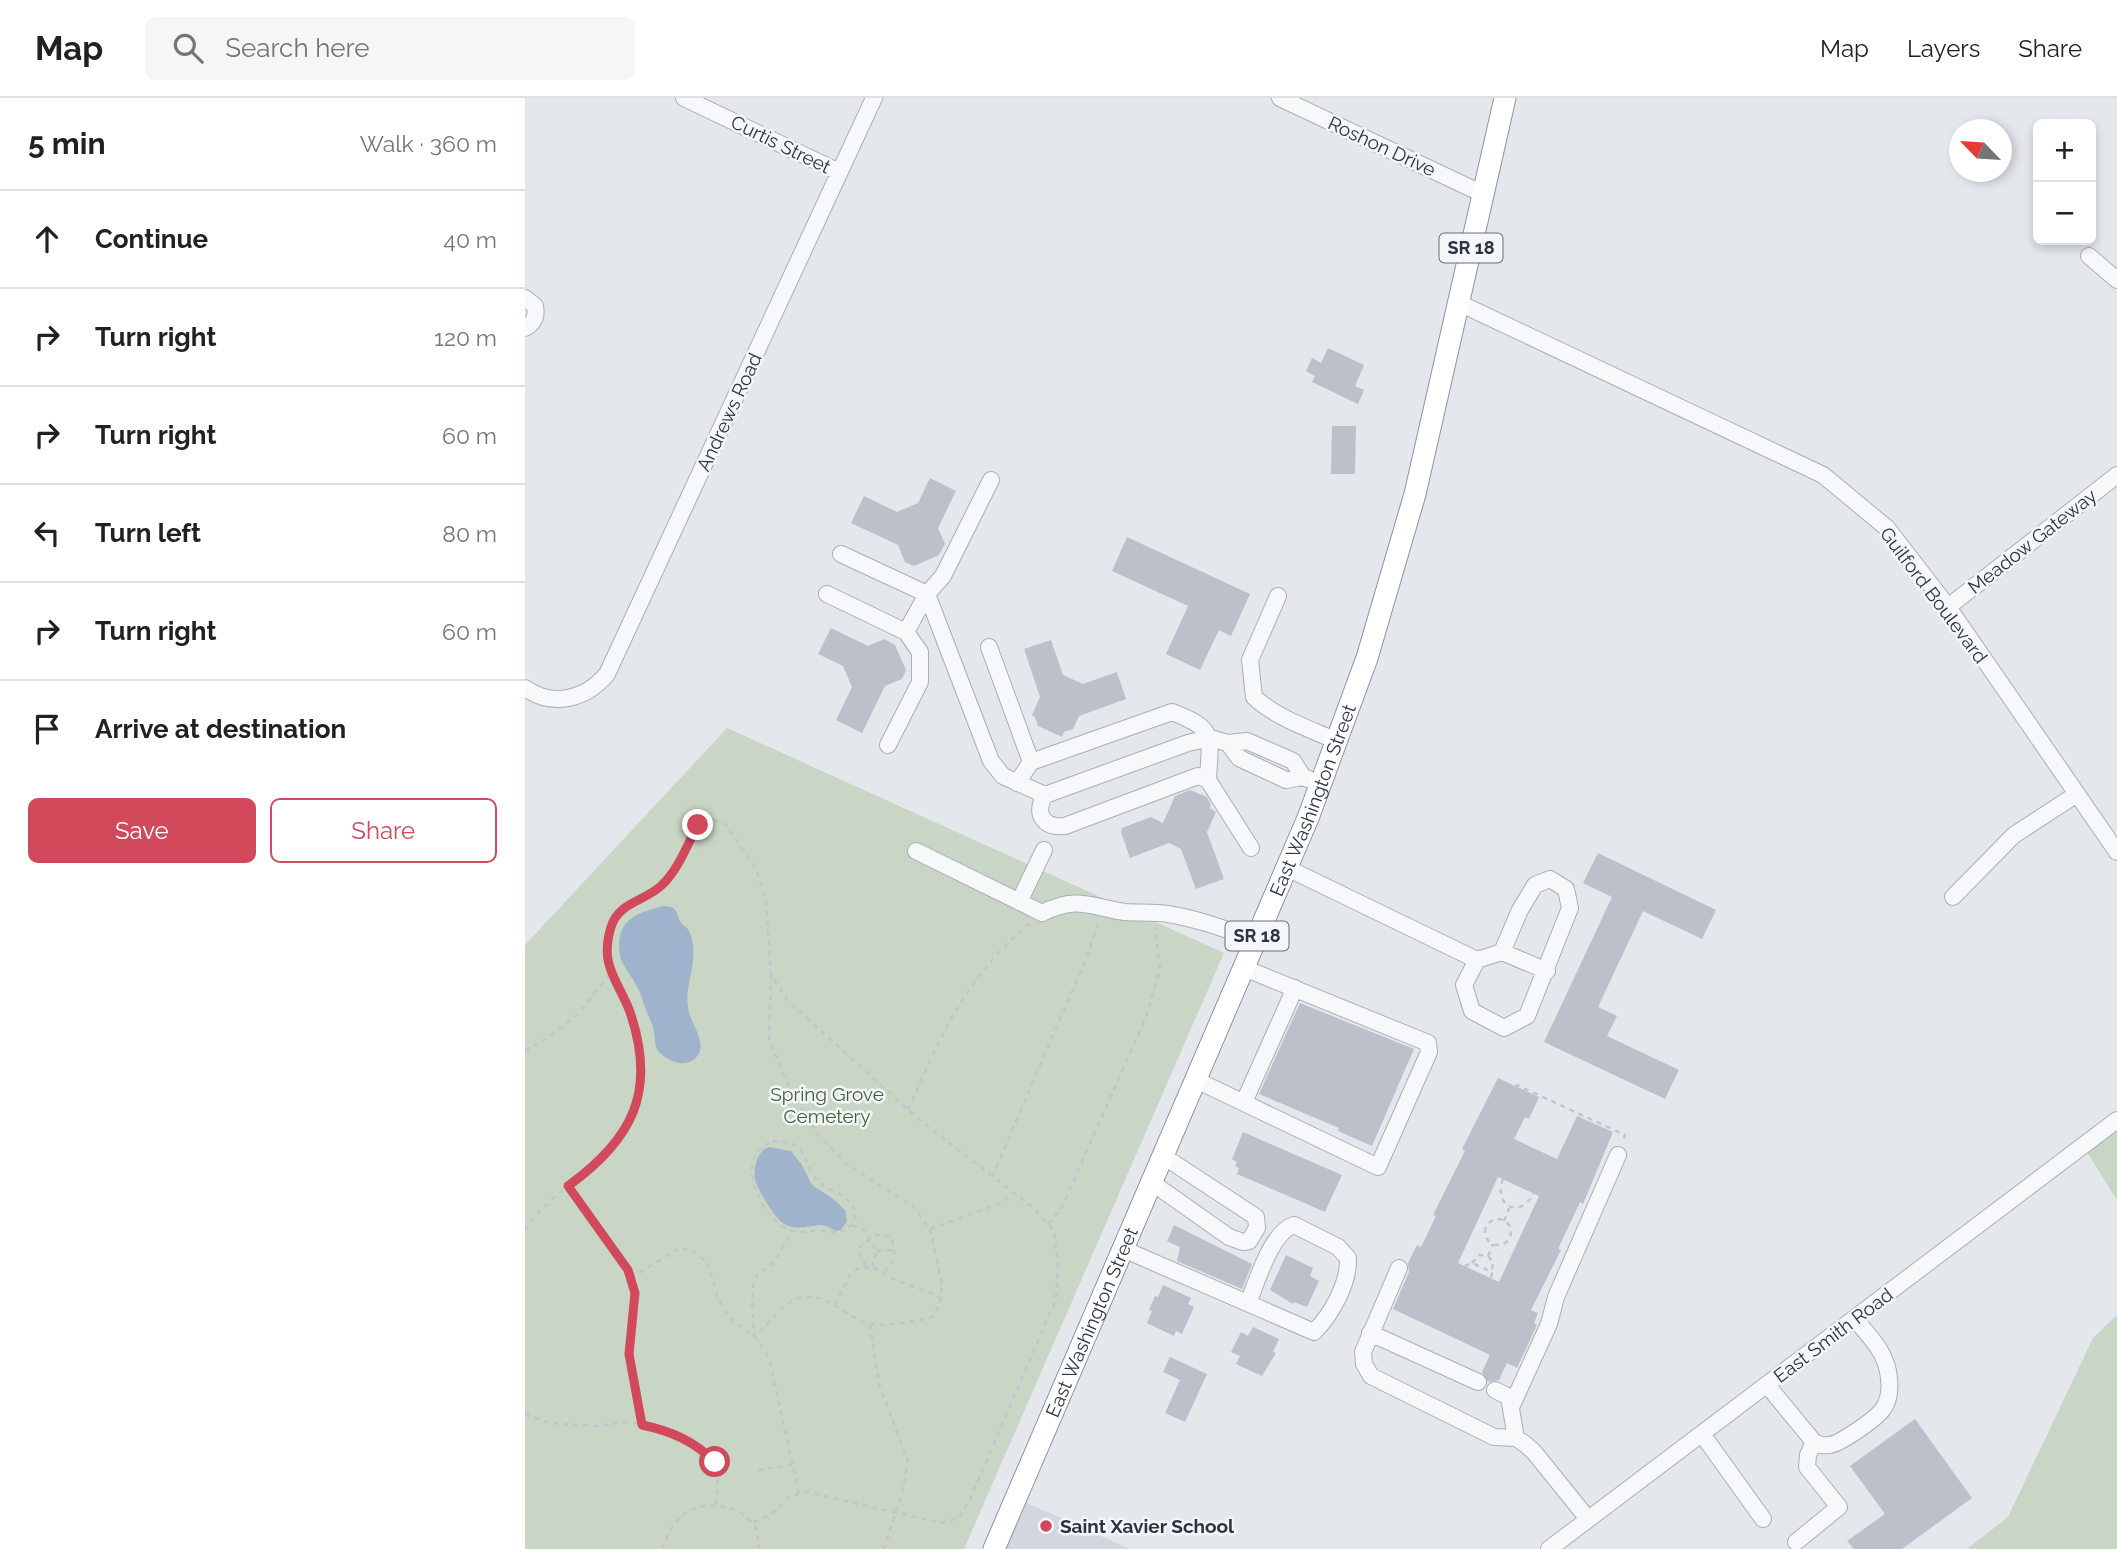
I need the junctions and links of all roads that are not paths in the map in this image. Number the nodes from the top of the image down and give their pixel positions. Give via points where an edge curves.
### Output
1 (684, 98) edge
2 (874, 98) edge
3 (1280, 98) edge
4 (1505, 98) edge
5 (839, 172) junction
6 (1483, 194) junction
7 (2089, 256) dead end
8 (2117, 280) edge
9 (525, 298) edge
10 (1459, 303) junction
11 (525, 328) edge
12 (2117, 475) edge
13 (991, 480) dead end
14 (841, 554) dead end
15 (827, 594) dead end
16 (927, 594) junction
17 (1278, 596) dead end
18 (1948, 607) junction
19 (906, 632) junction
20 (989, 648) dead end
21 (525, 688) edge
22 (1210, 738) junction
23 (1337, 741) junction
24 (888, 745) dead end
25 (1031, 762) junction
26 (1208, 780) junction
27 (1312, 780) junction
28 (1017, 783) junction
29 (2077, 793) junction
30 (1045, 795) junction
31 (1251, 848) dead end
32 (1044, 850) dead end
33 (916, 852) dead end
34 (2117, 852) edge
35 (1287, 868) junction
36 (1954, 897) dead end
37 (1019, 902) junction
38 (1256, 940) junction
39 (1502, 952) junction
40 (1477, 960) junction
41 (1244, 968) junction
42 (1547, 971) junction
43 (1295, 988) junction
44 (1196, 1080) junction
45 (1244, 1102) junction
46 (2117, 1120) edge
47 (1163, 1156) junction
48 (1618, 1156) road end
49 (1151, 1182) junction
50 (1123, 1249) junction
51 (1399, 1268) dead end
52 (1248, 1303) junction
53 (1855, 1319) junction
54 (1370, 1333) junction
55 (1478, 1382) dead end
56 (1767, 1385) junction
57 (1495, 1390) dead end
58 (1512, 1405) junction
59 (1702, 1434) junction
60 (1516, 1438) junction
61 (1814, 1442) junction
62 (1588, 1519) junction
63 (1763, 1519) dead end
64 (1795, 1542) dead end
65 (994, 1549) edge
66 (1549, 1549) edge

1 - 5 street, Curtis Street
2 - 5 street, Andrews Road
3 - 6 street, Roshon Drive
4 - 6 highway, East Washington Street / SR 18
5 - 21 street, Andrews Road via 607,674 585,694 559,700
6 - 10 highway, East Washington Street / SR 18
7 - 8 street
9 - 11 street via 534,306 535,315
10 - 18 street, Guilford Boulevard via 1823,475 1887,528
10 - 23 highway, East Washington Street / SR 18 via 1415,494 1367,658
12 - 18 street, Meadow Gateway
13 - 16 street via 943,576
14 - 16 street
15 - 19 street
16 - 19 street
16 - 28 street via 991,761 1003,776
17 - 23 street via 1250,660 1254,697 1288,719
18 - 29 street, Guilford Boulevard
19 - 24 street via 920,652 921,682
20 - 25 street
22 - 25 street via 1191,719 1172,712
22 - 26 street
22 - 27 street via 1228,743 1247,741 1293,761
22 - 30 street
23 - 27 highway, East Washington Street / SR 18
25 - 28 street
26 - 30 street via 1198,776 1065,826 1045,822 1040,803
26 - 31 street
27 - 35 highway, East Washington Street / SR 18
28 - 30 street
29 - 34 street, Guilford Boulevard
29 - 36 street via 2014,835
32 - 37 street
33 - 37 street
35 - 38 highway, East Washington Street / SR 18
35 - 40 street
37 - 38 street via 1042,913 1074,902 1200,920
38 - 41 highway, East Washington Street / SR 18
39 - 40 street
39 - 42 street
39 - 42 street via 1535,885 1550,879 1566,889 1570,908
40 - 42 street via 1464,985 1472,1012 1504,1028 1527,1016
41 - 43 street
41 - 44 highway, East Washington Street / SR 18
43 - 45 street
43 - 45 street via 1428,1043 1429,1052 1378,1167
44 - 45 street
44 - 47 highway, East Washington Street / SR 18
46 - 53 street, East Smith Road
47 - 49 highway, East Washington Street / SR 18
47 - 49 street via 1256,1217 1257,1228 1249,1241 1229,1237
48 - 58 street
49 - 50 highway, East Washington Street / SR 18
50 - 52 street
50 - 65 highway, East Washington Street / SR 18
51 - 54 street
52 - 52 street via 1314,1332 1325,1321 1349,1273 1348,1258 1338,1247 1294,1225 1286,1227 1271,1249
53 - 56 street, East Smith Road
53 - 61 street via 1884,1354 1890,1380 1888,1396 1883,1409 1846,1437 1832,1445
54 - 55 street
54 - 60 street via 1363,1352 1371,1376 1493,1437
56 - 59 street, East Smith Road
56 - 61 street
57 - 58 street via 1509,1397
58 - 60 street
59 - 62 street, East Smith Road
59 - 63 street
60 - 62 street via 1534,1452
61 - 64 street via 1807,1467 1839,1507
62 - 66 street, East Smith Road

